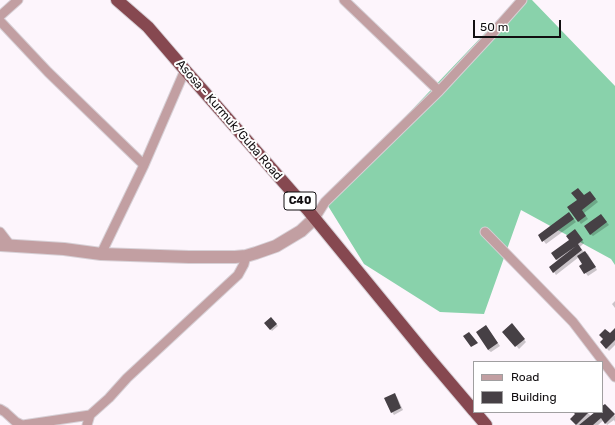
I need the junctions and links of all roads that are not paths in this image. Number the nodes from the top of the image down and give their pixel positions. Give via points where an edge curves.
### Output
1 (18, 0) edge
2 (344, 0) edge
3 (522, 0) edge
4 (123, 1) edge
5 (0, 16) edge
6 (0, 21) edge
7 (185, 70) junction
8 (439, 91) junction
9 (144, 165) junction
10 (315, 218) junction
11 (0, 232) edge
12 (485, 232) dead end
13 (5, 245) edge
14 (101, 254) junction
15 (246, 256) junction
16 (603, 361) edge
17 (603, 361) edge
18 (615, 377) edge
19 (0, 409) edge
20 (473, 411) edge
21 (475, 413) edge
22 (90, 415) junction
23 (23, 425) edge
24 (87, 425) edge
25 (486, 425) edge

1 - 5 street
2 - 8 street
3 - 8 street
4 - 7 highway, Asosa - Kurmuk/Guba Road / C40
6 - 9 street via 48,72
7 - 9 street
7 - 10 highway, Asosa - Kurmuk/Guba Road / C40
8 - 10 street via 325,202
9 - 14 street
10 - 15 street via 276,246
10 - 20 highway, Asosa - Kurmuk/Guba Road / C40
11 - 13 street
12 - 17 street via 573,322
13 - 14 street
14 - 15 street
15 - 22 street via 238,275
16 - 18 street
19 - 23 street
21 - 25 highway, Asosa - Kurmuk/Guba Road / C40
22 - 23 street
22 - 24 street

